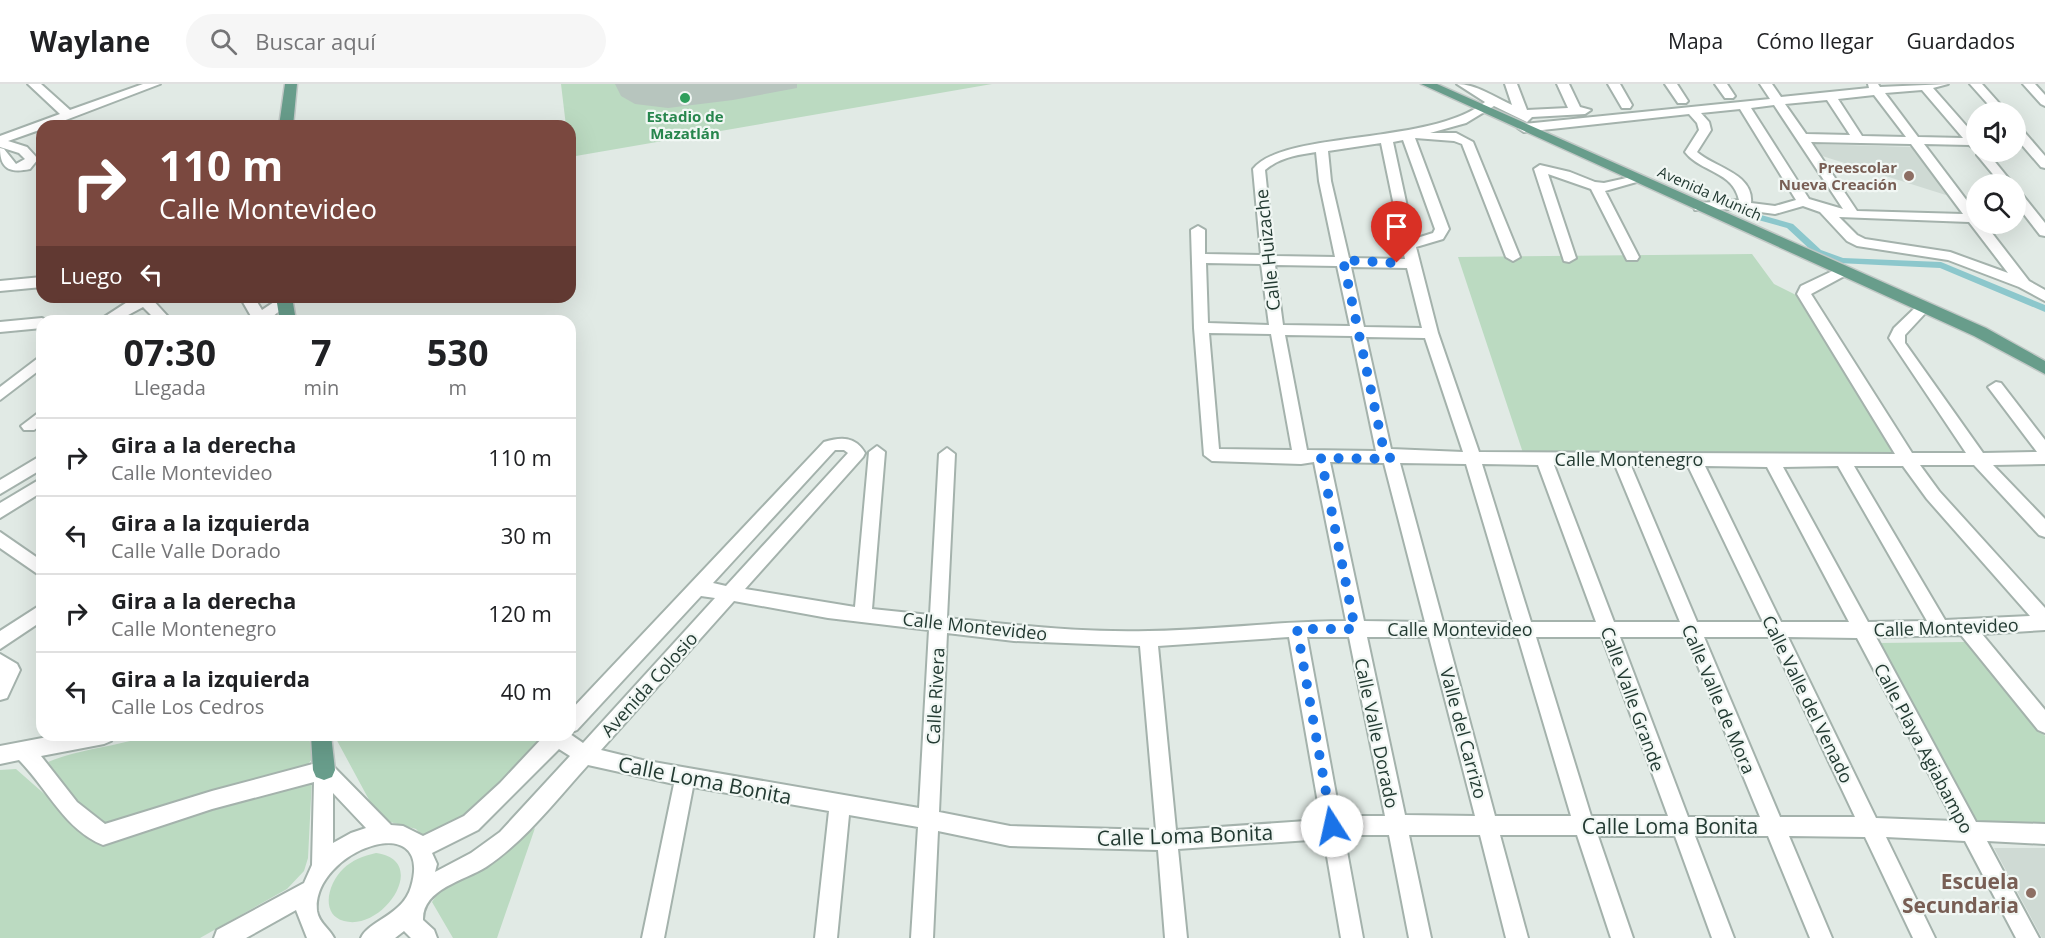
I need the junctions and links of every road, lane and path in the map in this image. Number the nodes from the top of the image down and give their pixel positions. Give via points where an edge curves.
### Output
1 (33, 84) edge
2 (114, 84) edge
3 (154, 84) edge
4 (291, 84) edge
5 (1427, 84) edge
6 (1463, 84) edge
7 (1511, 84) edge
8 (1563, 84) edge
9 (1614, 84) edge
10 (1671, 84) edge
11 (1721, 84) edge
12 (1845, 84) edge
13 (1942, 84) edge
14 (1976, 84) edge
15 (2029, 84) edge
16 (1817, 85) edge
17 (1924, 85) edge
18 (1876, 88) edge
19 (1772, 92) edge
20 (125, 94) junction
21 (1730, 96) junction
22 (1830, 96) junction
23 (1992, 102) edge
24 (2045, 102) edge
25 (1743, 104) junction
26 (1488, 106) junction
27 (1686, 106) junction
28 (1620, 109) junction
29 (1576, 111) junction
30 (68, 115) junction
31 (1566, 117) junction
32 (55, 120) edge
33 (287, 120) edge
34 (1459, 123) junction
35 (1528, 123) junction
36 (36, 128) edge
37 (1966, 133) edge
38 (1408, 136) junction
39 (1459, 138) junction
40 (1803, 138) junction
41 (1386, 139) junction
42 (1859, 140) junction
43 (1916, 141) junction
44 (0, 142) edge
45 (2026, 143) edge
46 (2045, 144) edge
47 (1966, 145) edge
48 (2026, 147) edge
49 (1322, 148) junction
50 (0, 152) edge
51 (1990, 162) edge
52 (2045, 164) edge
53 (1999, 174) edge
54 (1636, 178) junction
55 (1597, 188) junction
56 (1804, 202) junction
57 (1738, 205) junction
58 (2026, 206) edge
59 (1700, 207) junction
60 (1966, 207) edge
61 (1825, 210) junction
62 (1853, 215) junction
63 (2040, 219) edge
64 (1966, 220) edge
65 (1198, 231) dead end
66 (2045, 232) edge
67 (1986, 234) edge
68 (1409, 246) junction
69 (1632, 256) dead end
70 (1513, 257) dead end
71 (1199, 258) junction
72 (1569, 258) dead end
73 (1268, 259) junction
74 (1343, 260) junction
75 (1412, 264) junction
76 (1843, 271) junction
77 (36, 283) edge
78 (2024, 284) junction
79 (0, 286) edge
80 (2045, 296) edge
81 (136, 303) edge
82 (149, 303) edge
83 (1924, 307) junction
84 (115, 315) edge
85 (160, 315) edge
86 (36, 323) edge
87 (0, 327) edge
88 (1201, 328) junction
89 (1277, 331) junction
90 (1357, 331) junction
91 (1980, 332) junction
92 (1431, 333) junction
93 (2045, 356) edge
94 (36, 365) edge
95 (2045, 368) edge
96 (1996, 387) dead end
97 (0, 395) edge
98 (36, 421) edge
99 (29, 426) dead end
100 (2045, 451) edge
101 (877, 452) dead end
102 (947, 453) dead end
103 (1301, 458) junction
104 (1321, 458) junction
105 (1391, 459) junction
106 (1473, 459) junction
107 (1544, 459) junction
108 (1620, 459) junction
109 (1693, 459) junction
110 (2045, 459) edge
111 (1772, 461) junction
112 (1843, 461) junction
113 (1908, 461) junction
114 (1980, 461) junction
115 (36, 465) edge
116 (0, 488) edge
117 (36, 488) edge
118 (0, 511) edge
119 (2045, 530) edge
120 (0, 539) edge
121 (36, 566) edge
122 (699, 588) junction
123 (730, 593) junction
124 (36, 615) edge
125 (862, 615) junction
126 (2045, 621) edge
127 (940, 623) junction
128 (1940, 627) junction
129 (1297, 629) junction
130 (1355, 629) junction
131 (1436, 629) junction
132 (1524, 629) junction
133 (1967, 629) junction
134 (1608, 630) junction
135 (1690, 630) junction
136 (1775, 630) junction
137 (1861, 630) junction
138 (1148, 639) junction
139 (0, 641) edge
140 (0, 662) edge
141 (0, 692) edge
142 (576, 717) edge
143 (2045, 724) edge
144 (74, 741) edge
145 (322, 741) edge
146 (553, 741) edge
147 (569, 741) edge
148 (23, 751) junction
149 (0, 755) edge
150 (584, 755) junction
151 (324, 770) junction
152 (685, 777) junction
153 (840, 805) junction
154 (928, 819) junction
155 (1396, 825) junction
156 (1488, 825) junction
157 (1584, 825) junction
158 (1332, 826) junction
159 (1680, 826) junction
160 (1772, 826) junction
161 (1869, 827) junction
162 (384, 832) junction
163 (1970, 832) junction
164 (2045, 834) edge
165 (1167, 840) junction
166 (420, 848) junction
167 (322, 866) junction
168 (309, 891) junction
169 (416, 899) junction
170 (316, 937) edge
171 (225, 938) edge
172 (372, 938) edge
173 (426, 938) edge
174 (653, 938) edge
175 (826, 938) edge
176 (922, 938) edge
177 (1176, 938) edge
178 (1352, 938) edge
179 (1420, 938) edge
180 (1517, 938) edge
181 (1622, 938) edge
182 (1724, 938) edge
183 (1821, 938) edge
184 (1924, 938) edge
185 (2028, 938) edge

1 - 30 street
2 - 20 street
3 - 20 street
4 - 33 main road
5 - 26 main road, Avenida Munich
6 - 26 street
7 - 35 street
8 - 29 street
9 - 28 street
10 - 27 street
11 - 21 street
12 - 16 street
13 - 17 street
14 - 23 street
15 - 24 street
16 - 19 street
17 - 18 street
17 - 37 street
18 - 22 street
18 - 43 street
19 - 21 street
19 - 22 street
19 - 25 street
19 - 40 street
20 - 30 street
21 - 27 street
22 - 42 street
25 - 27 street
25 - 56 street
26 - 34 street, Calle Huizache
26 - 35 main road, Avenida Munich
27 - 28 street
27 - 57 street via 1705,130 1691,152 1698,160 1730,174 1746,200
28 - 29 street
28 - 31 street
29 - 31 street
30 - 32 street
31 - 35 street
31 - 35 street
34 - 38 street, Calle Huizache
34 - 39 street via 1455,130
35 - 54 main road, Avenida Munich
36 - 44 street
38 - 39 street
38 - 41 street, Calle Huizache
38 - 68 street via 1442,229 1437,236
39 - 70 street via 1467,142
40 - 42 street
40 - 62 street
41 - 49 street, Calle Huizache
41 - 68 street
42 - 43 street
43 - 47 street
43 - 60 street
44 - 50 street via 23,150 32,159 26,166 13,168
45 - 46 street
48 - 52 street
49 - 73 street, Calle Huizache via 1278,155 1259,169
49 - 74 street, Valle del Carrizo via 1325,181
51 - 53 street
54 - 55 street via 1613,188
54 - 59 main road, Avenida Munich
55 - 69 street
55 - 72 street via 1551,171 1539,171
56 - 57 street via 1775,210
56 - 61 street
57 - 59 street
58 - 63 street
59 - 76 main road, Avenida Munich
61 - 62 street
61 - 78 street via 1852,238 1873,246 1950,256
62 - 64 street
63 - 66 street
65 - 71 street
67 - 78 street
68 - 75 street
71 - 73 street
71 - 88 street
73 - 74 street
73 - 89 street, Calle Huizache
74 - 75 street
74 - 90 street, Valle del Carrizo
75 - 92 street
76 - 83 main road, Avenida Munich
76 - 113 street via 1814,284 1804,294
77 - 79 street
78 - 80 street
81 - 84 street
82 - 85 street
83 - 91 main road, Avenida Munich
83 - 114 street via 1899,332 1898,344
86 - 87 street
88 - 89 street
88 - 103 street, Calle Montenegro via 1212,455
89 - 90 street
89 - 103 street, Calle Huizache
90 - 92 street
90 - 105 street, Valle del Carrizo via 1384,451
91 - 93 main road
91 - 95 main road
92 - 106 street
94 - 97 street
96 - 100 street
98 - 99 street
101 - 125 street
102 - 127 street, Calle Rivera
103 - 104 street, Calle Montenegro
104 - 105 street, Calle Montenegro
104 - 130 street, Calle Valle Dorado
105 - 106 street, Calle Montenegro
105 - 131 street, Valle del Carrizo
106 - 107 street, Calle Montenegro
106 - 132 street
107 - 108 street, Calle Montenegro
107 - 134 street, Calle Valle Grande
108 - 109 street, Calle Montenegro
108 - 135 street, Calle Valle de Mora
109 - 111 street, Calle Montenegro
109 - 136 street, Calle Valle del Venado
110 - 114 street, Calle Montenegro
111 - 112 street, Calle Montenegro
111 - 137 street, Calle Playa Agiabampo
112 - 113 street, Calle Montenegro
112 - 128 street
113 - 114 street, Calle Montenegro
113 - 126 street via 1933,495
114 - 119 street
115 - 116 street
117 - 118 street
120 - 121 street
122 - 123 street, Calle Montevideo
122 - 123 street, Avenida Colosio via 830,446 848,444 857,453
122 - 142 street, Avenida Colosio
123 - 125 street, Calle Montevideo
123 - 150 street, Avenida Colosio
124 - 139 street
125 - 127 street, Calle Montevideo
126 - 133 street, Calle Montevideo
127 - 138 street, Calle Montevideo via 1014,633
127 - 154 street, Calle Rivera
128 - 133 street, Calle Montevideo
128 - 137 street, Calle Montevideo
129 - 130 street, Calle Montevideo
129 - 138 street, Calle Montevideo
129 - 158 street
130 - 131 street, Calle Montevideo
130 - 155 street, Calle Valle Dorado
131 - 132 street, Calle Montevideo
131 - 156 street, Valle del Carrizo
132 - 134 street, Calle Montevideo
132 - 157 street
133 - 143 street
134 - 135 street, Calle Montevideo
134 - 159 street, Calle Valle Grande
135 - 136 street, Calle Montevideo
135 - 160 street, Calle Valle de Mora
136 - 137 street, Calle Montevideo
136 - 161 street, Calle Valle del Venado
137 - 163 street, Calle Playa Agiabampo
138 - 165 street
140 - 141 street via 11,670
144 - 148 street
145 - 151 main road
146 - 166 street, Avenida Colosio via 471,823
147 - 150 street
148 - 149 street
148 - 151 street via 70,809 103,835
150 - 152 street, Calle Loma Bonita
150 - 169 street, Avenida Colosio via 507,839
151 - 162 street
151 - 167 street
152 - 153 street, Calle Loma Bonita
152 - 174 street
153 - 154 street, Calle Loma Bonita
153 - 175 street
154 - 165 street, Calle Loma Bonita via 1010,836
154 - 176 street, Calle Rivera
155 - 156 street, Calle Loma Bonita
155 - 158 street, Calle Loma Bonita
155 - 179 street, Calle Valle Dorado
156 - 157 street, Calle Loma Bonita
156 - 180 street, Valle del Carrizo
157 - 159 street, Calle Loma Bonita
157 - 181 street
158 - 165 street, Calle Loma Bonita via 1321,830
158 - 178 street
159 - 160 street, Calle Loma Bonita
159 - 182 street, Calle Valle Grande
160 - 161 street, Calle Loma Bonita
160 - 183 street, Calle Valle de Mora
161 - 163 street, Calle Loma Bonita
161 - 184 street, Calle Valle del Venado
162 - 166 street via 405,836
162 - 167 street via 351,842
163 - 164 street, Calle Loma Bonita
163 - 185 street, Calle Playa Agiabampo
165 - 177 street
166 - 169 street via 426,876
167 - 168 street
168 - 170 street via 308,916
168 - 171 street
169 - 172 street, Avenida Colosio via 397,924
169 - 173 street via 412,924

